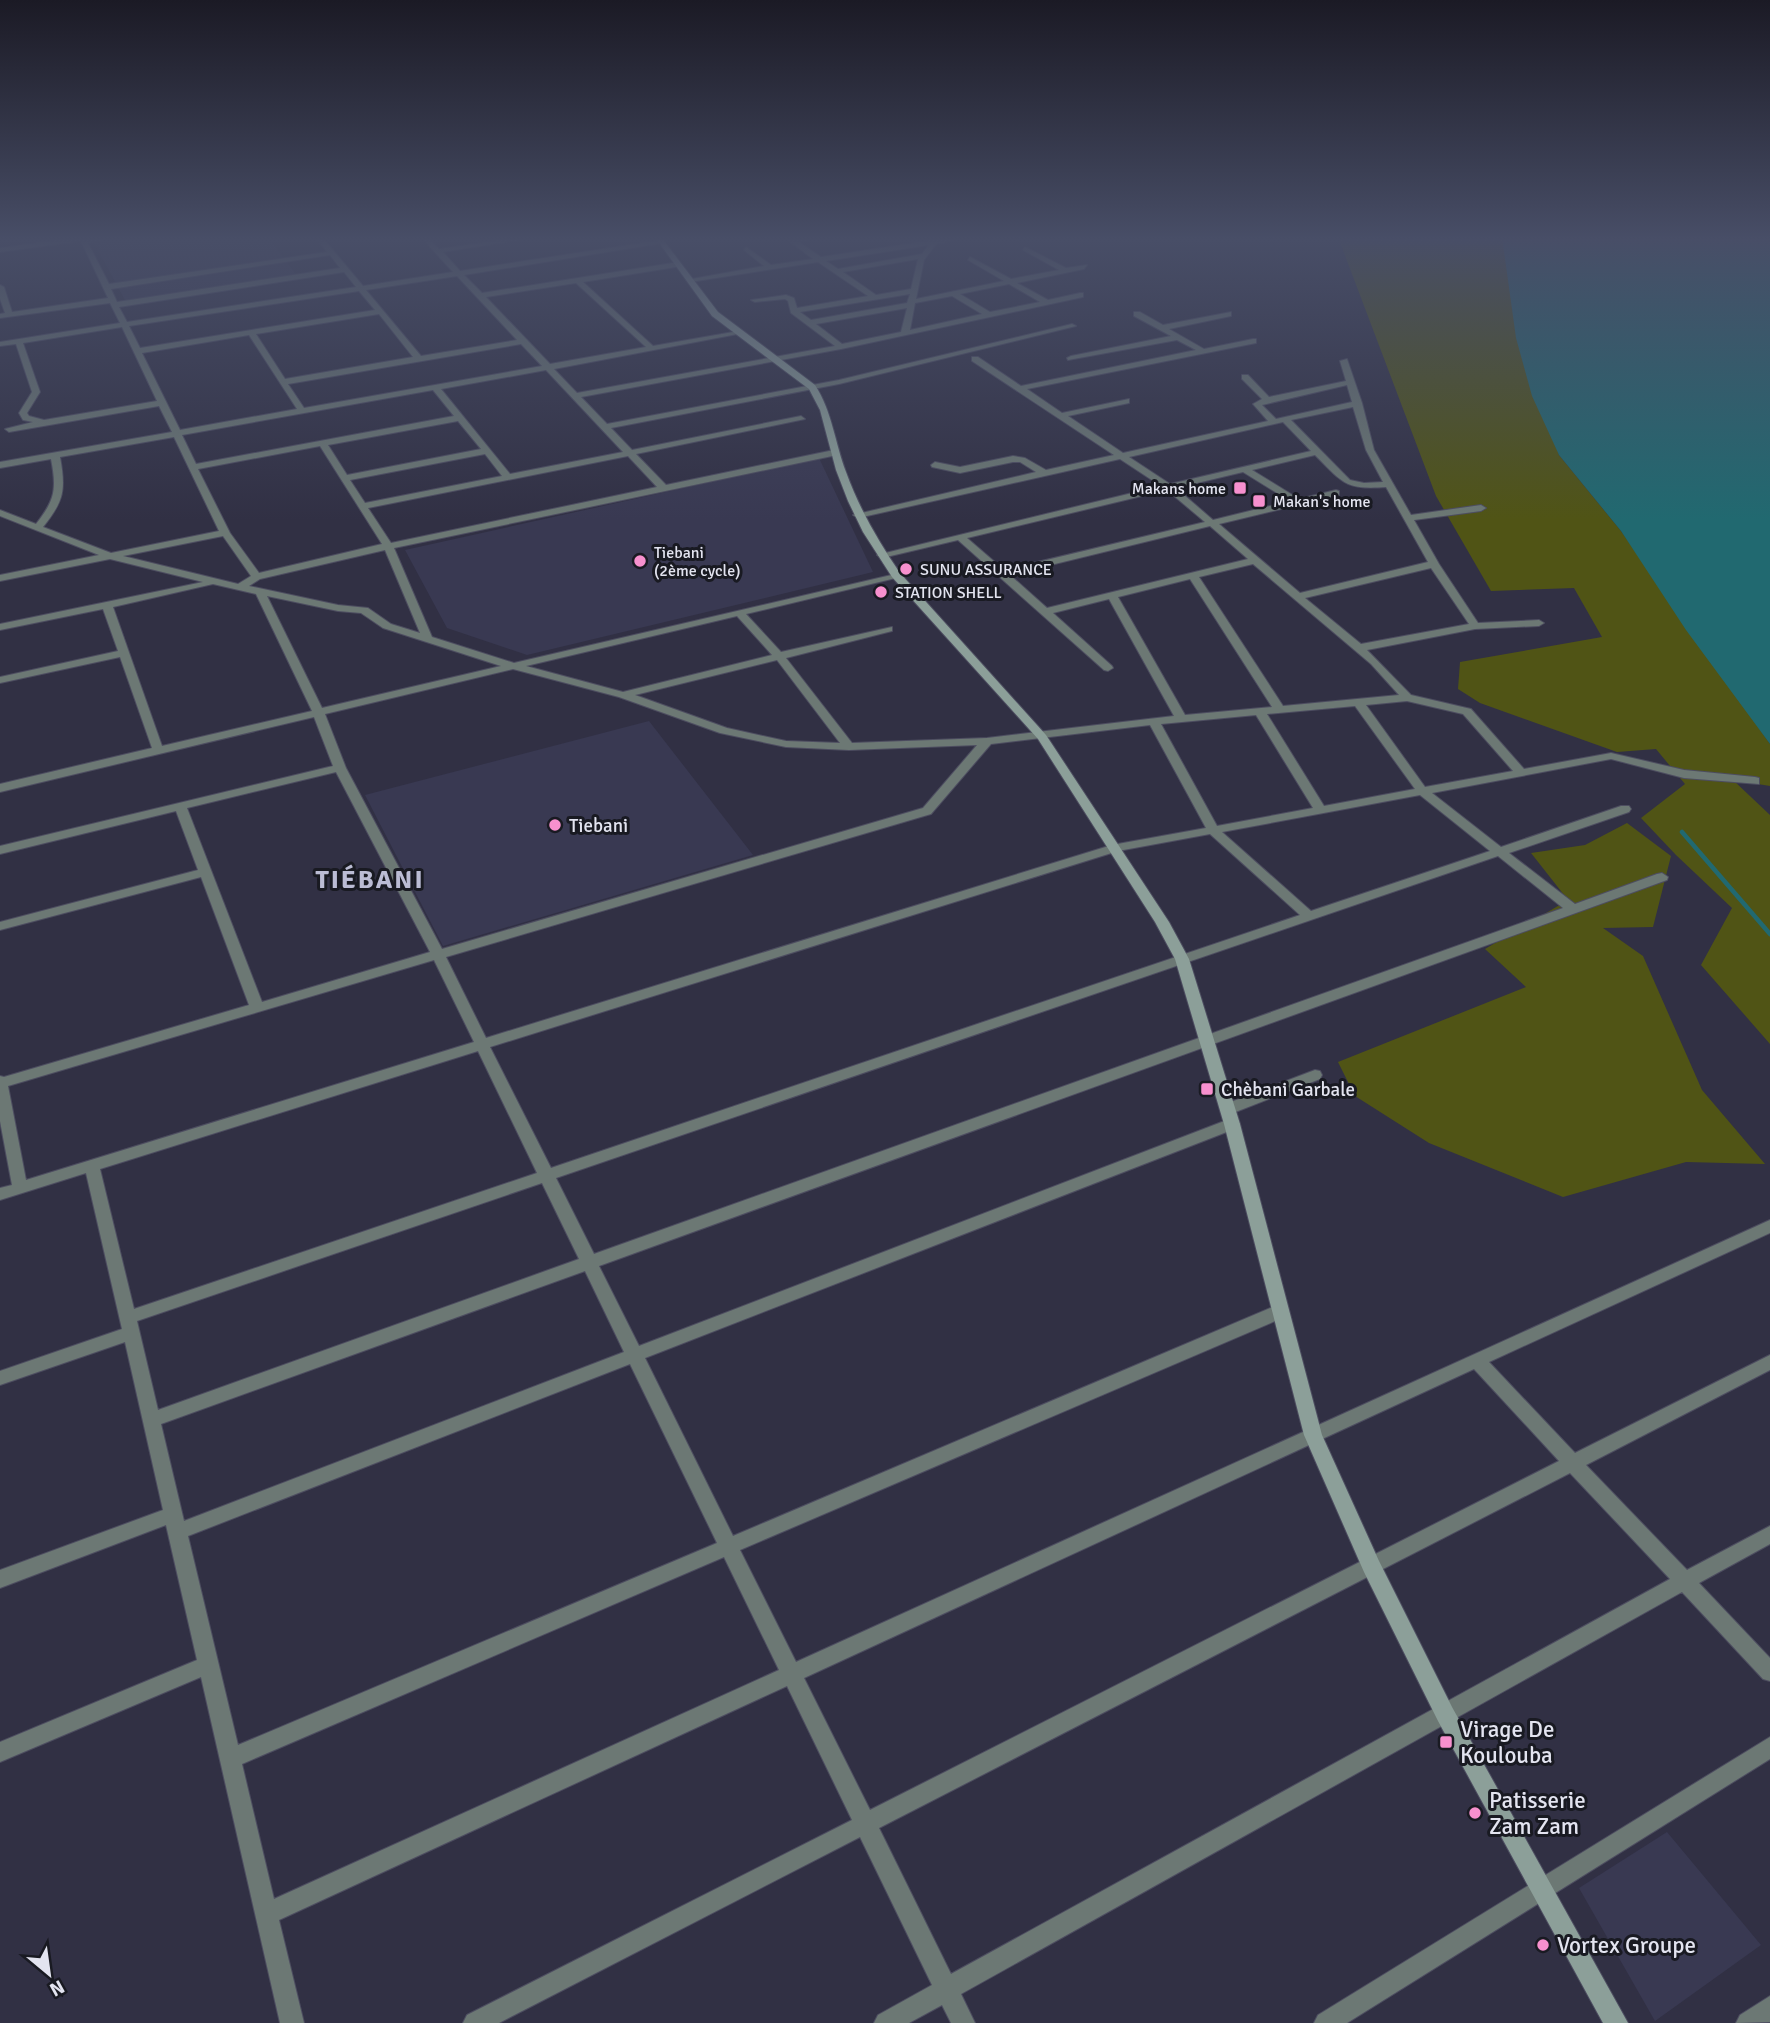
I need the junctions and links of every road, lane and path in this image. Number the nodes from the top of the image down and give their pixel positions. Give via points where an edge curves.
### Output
1 (78, 331) edge
2 (128, 331) edge
3 (255, 331) edge
4 (396, 331) edge
5 (514, 331) edge
6 (633, 331) edge
7 (820, 331) edge
8 (912, 331) edge
9 (1053, 331) edge
10 (1167, 331) edge
11 (251, 332) junction
12 (739, 333) joint
13 (905, 333) joint
14 (1178, 337) junction
15 (19, 341) junction
16 (523, 341) junction
17 (1253, 341) dead end
18 (0, 344) edge
19 (841, 347) junction
20 (652, 349) junction
21 (137, 351) junction
22 (1203, 351) junction
23 (419, 359) junction
24 (975, 359) dead end
25 (774, 360) junction
26 (1344, 361) dead end
27 (548, 367) junction
28 (1096, 373) junction
29 (1245, 377) dead end
30 (283, 382) junction
31 (1351, 382) junction
32 (435, 387) junction
33 (811, 387) junction
34 (1022, 388) junction
35 (576, 396) junction
36 (1267, 400) junction
37 (1126, 401) dead end
38 (1358, 403) junction
39 (162, 404) junction
40 (302, 411) junction
41 (1063, 415) junction
42 (460, 418) junction
43 (801, 419) dead end
44 (1285, 419) junction
45 (1274, 422) junction
46 (48, 423) junction
47 (605, 427) junction
48 (9, 429) dead end
49 (177, 433) junction
50 (322, 443) junction
51 (486, 451) junction
52 (630, 453) junction
53 (834, 453) junction
54 (1316, 453) junction
55 (55, 455) junction
56 (1122, 456) junction
57 (0, 465) edge
58 (935, 465) dead end
59 (193, 467) junction
60 (1245, 469) junction
61 (1044, 473) junction
62 (508, 477) junction
63 (344, 478) junction
64 (1389, 484) junction
65 (1169, 487) junction
66 (664, 489) junction
67 (1336, 493) dead end
68 (1297, 502) junction
69 (362, 506) junction
70 (1481, 508) dead end
71 (0, 513) edge
72 (858, 515) junction
73 (1408, 518) junction
74 (1213, 522) junction
75 (37, 528) junction
76 (225, 533) junction
77 (960, 536) junction
78 (387, 546) junction
79 (882, 555) junction
80 (110, 556) junction
81 (1257, 560) junction
82 (1434, 564) junction
83 (1002, 574) junction
84 (897, 575) junction
85 (1193, 576) junction
86 (0, 578) edge
87 (215, 582) junction
88 (258, 583) junction
89 (1112, 596) junction
90 (1299, 596) junction
91 (107, 605) junction
92 (739, 612) junction
93 (1045, 612) junction
94 (1539, 623) dead end
95 (1475, 626) junction
96 (0, 627) edge
97 (888, 629) dead end
98 (427, 638) junction
99 (1359, 648) junction
100 (124, 653) junction
101 (779, 656) junction
102 (513, 666) junction
103 (1108, 668) dead end
104 (0, 680) edge
105 (623, 695) junction
106 (1407, 698) junction
107 (1358, 702) junction
108 (1279, 709) junction
109 (1259, 711) junction
110 (318, 712) junction
111 (1181, 718) junction
112 (1154, 721) junction
113 (1042, 737) junction
114 (987, 741) junction
115 (849, 747) junction
116 (158, 750) junction
117 (340, 768) junction
118 (1521, 773) junction
119 (1755, 781) dead end
120 (0, 788) edge
121 (1423, 792) junction
122 (180, 805) junction
123 (1625, 809) dead end
124 (1321, 810) junction
125 (1213, 830) junction
126 (1116, 848) junction
127 (0, 850) edge
128 (1499, 852) junction
129 (205, 872) junction
130 (1662, 877) dead end
131 (1573, 909) junction
132 (1309, 916) junction
133 (0, 926) edge
134 (438, 955) junction
135 (1182, 959) junction
136 (257, 1008) junction
137 (1207, 1040) junction
138 (482, 1045) junction
139 (1315, 1075) dead end
140 (0, 1082) edge
141 (1230, 1116) junction
142 (92, 1166) junction
143 (546, 1175) junction
144 (20, 1188) junction
145 (0, 1194) edge
146 (1770, 1226) edge
147 (589, 1263) junction
148 (1281, 1311) junction
149 (129, 1325) junction
150 (635, 1355) junction
151 (1476, 1360) junction
152 (1770, 1362) edge
153 (0, 1378) edge
154 (151, 1420) junction
155 (1314, 1434) junction
156 (1573, 1463) junction
157 (175, 1523) junction
158 (1770, 1534) edge
159 (729, 1547) junction
160 (1371, 1566) junction
161 (0, 1579) edge
162 (1685, 1581) junction
163 (208, 1665) junction
164 (1770, 1672) edge
165 (791, 1674) junction
166 (1445, 1714) junction
167 (1770, 1747) edge
168 (0, 1752) edge
169 (230, 1759) junction
170 (865, 1824) junction
171 (1542, 1889) junction
172 (267, 1914) junction
173 (946, 1990) junction
174 (1770, 2008) edge
175 (292, 2023) edge
176 (475, 2023) edge
177 (886, 2023) edge
178 (963, 2023) edge
179 (1326, 2023) edge
180 (1616, 2023) edge
181 (1748, 2023) edge

1 - 15 street
2 - 21 street
3 - 11 street
4 - 23 street
5 - 16 street
6 - 20 street
7 - 19 street
8 - 13 street
9 - 33 street
10 - 14 street
11 - 21 street
11 - 30 street
12 - 20 street
12 - 25 main road
13 - 19 street
14 - 22 street
14 - 28 street via 1071,358
15 - 18 street
15 - 46 street via 36,392 23,413 26,418
16 - 23 street
16 - 27 street
17 - 22 street
19 - 25 street
20 - 27 street
21 - 39 street
22 - 28 street
23 - 30 street
24 - 34 street
25 - 33 main road
25 - 35 street
26 - 31 street
27 - 32 street
27 - 35 street
28 - 34 street
29 - 36 street
30 - 40 street
31 - 36 street
31 - 38 street
32 - 40 street
32 - 42 street
33 - 47 street
33 - 53 main road via 822,404
34 - 41 street
35 - 47 street
36 - 45 street via 1257,404
37 - 41 street
38 - 44 street
38 - 64 street via 1370,450
39 - 46 street
39 - 49 street
40 - 49 street
41 - 56 street
42 - 50 street
42 - 51 street
43 - 52 street
44 - 45 street
44 - 54 street
45 - 56 street
46 - 48 street
47 - 52 street
49 - 55 street
49 - 59 street
50 - 59 street
50 - 63 street
51 - 62 street
51 - 63 street
52 - 62 street
52 - 66 street
53 - 66 street
53 - 72 main road
54 - 60 street
54 - 64 street via 1354,486
55 - 57 street
55 - 75 street via 62,488 55,506
56 - 61 street
56 - 65 street
58 - 61 street via 960,470 1013,459
59 - 76 street
60 - 65 street
60 - 68 street
61 - 72 street
62 - 69 street
63 - 69 street
64 - 73 street
65 - 74 street
65 - 77 street
66 - 78 street
67 - 68 street
68 - 74 street
69 - 78 street
70 - 73 street
71 - 75 street
72 - 79 main road
73 - 82 street
74 - 81 street
74 - 83 street
75 - 80 street
76 - 80 street
76 - 88 street
77 - 79 street
77 - 83 street
78 - 88 street
78 - 98 street
79 - 84 main road
80 - 86 street
80 - 87 street
81 - 85 street
81 - 90 street
82 - 90 street
82 - 95 street
83 - 93 street
84 - 92 street
84 - 113 main road
85 - 89 street
85 - 108 street
87 - 88 street via 240,587
87 - 91 street
88 - 98 street via 338,608 364,610 387,626
88 - 110 street
89 - 93 street
89 - 111 street
90 - 99 street
91 - 96 street
91 - 100 street
92 - 101 street
92 - 102 street
93 - 103 street
94 - 95 street
95 - 99 street
97 - 101 street
98 - 102 street
99 - 106 street
100 - 104 street
100 - 116 street
101 - 105 street
101 - 115 street
102 - 105 street
102 - 110 street
105 - 115 street via 724,731 786,744
106 - 107 street
106 - 118 street via 1467,711
107 - 108 street
107 - 121 street
108 - 109 street
109 - 111 street
109 - 124 street
110 - 116 street
110 - 117 street
111 - 112 street
112 - 113 street
112 - 125 street
113 - 114 street
113 - 126 main road
114 - 115 street
114 - 134 street via 927,811
116 - 120 street
117 - 122 street
117 - 134 street
118 - 119 street via 1611,757 1684,774
118 - 121 street
121 - 124 street
121 - 128 street
122 - 127 street
122 - 129 street
123 - 128 street
124 - 125 street
125 - 126 street
125 - 132 street
126 - 135 main road
126 - 138 street
128 - 131 street
128 - 132 street
129 - 133 street
129 - 136 street
130 - 131 street
131 - 137 street
132 - 135 street
134 - 136 street
134 - 138 street
135 - 137 main road
135 - 143 street
136 - 140 street
137 - 141 main road
137 - 147 street
138 - 142 street
138 - 143 street
139 - 141 street
140 - 144 street
141 - 148 main road
141 - 150 street
142 - 144 street
142 - 149 street
143 - 147 street
143 - 149 street
144 - 145 street
146 - 151 street
147 - 150 street
147 - 154 street
148 - 155 main road
148 - 159 street
149 - 153 street
149 - 154 street
150 - 157 street
150 - 159 street
151 - 155 street
151 - 156 street
152 - 156 street
154 - 157 street
155 - 160 main road
155 - 165 street
156 - 160 street
156 - 162 street
157 - 161 street
157 - 163 street
158 - 162 street
159 - 165 street
159 - 169 street
160 - 166 main road
160 - 170 street
162 - 164 street
162 - 166 street
163 - 168 street
163 - 169 street
165 - 170 street
165 - 172 street
166 - 171 main road
166 - 173 street
167 - 171 street
169 - 172 street
170 - 173 street
170 - 176 street
171 - 179 street
171 - 180 main road
172 - 175 street
173 - 177 street
173 - 178 street
174 - 181 street

